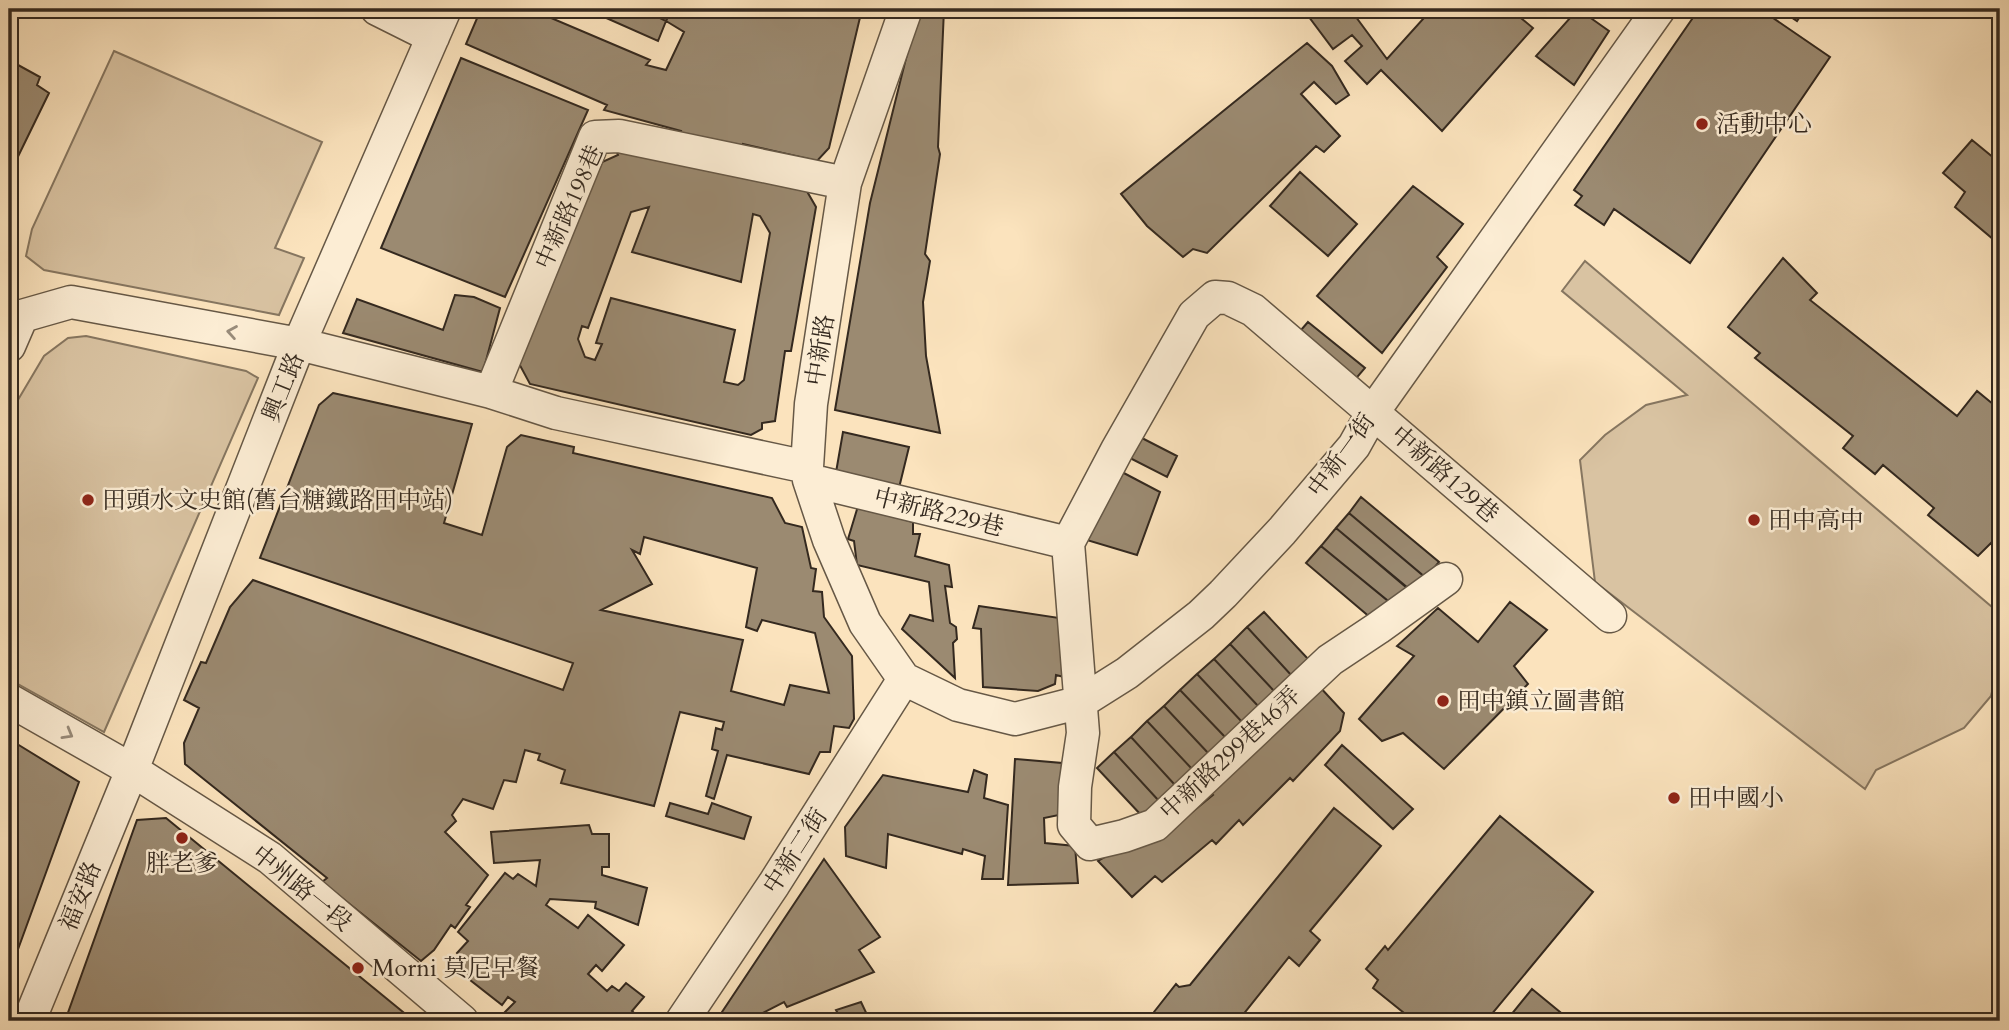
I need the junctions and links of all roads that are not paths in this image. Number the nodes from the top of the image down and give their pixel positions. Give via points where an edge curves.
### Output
1 (377, 9) edge
2 (906, 9) edge
3 (1659, 9) edge
4 (439, 23) edge
5 (845, 183) junction
6 (299, 344) junction
7 (9, 346) edge
8 (491, 392) junction
9 (1373, 412) junction
10 (808, 473) junction
11 (1069, 543) junction
12 (1446, 579) dead end
13 (1610, 617) dead end
14 (904, 679) junction
15 (9, 700) edge
16 (1081, 702) junction
17 (132, 770) junction
18 (29, 1021) edge
19 (462, 1021) edge
20 (682, 1021) edge

1 - 4 street
2 - 5 street, 中新路
3 - 9 street, 中新一街
4 - 6 street, 興工路
5 - 8 street, 中新路198巷 via 619,136 595,137
5 - 10 street, 中新路 via 811,404
6 -> 7 street, 中新路229巷 via 71,302 22,316
6 - 8 street, 中新路229巷
6 - 17 street, 興工路
8 - 10 street, 中新路229巷 via 556,413
9 - 11 street, 中新路129巷 via 1253,310 1215,297 1194,315
9 - 13 street, 中新路129巷
9 - 16 street, 中新一街 via 1354,446 1223,594 1128,673
10 - 11 street, 中新路229巷
10 - 14 street, 中新路 via 829,540 865,623
11 - 16 street
12 - 16 street, 中新路299巷46弄 via 1330,660 1154,825 1090,844 1074,825 1083,733
14 - 16 street, 中新一街 via 958,705 1015,719
14 - 20 street, 中新二街
15 -> 17 street, 中州路一段
17 - 18 street, 福安路
17 - 19 street, 中州路一段 via 270,858

